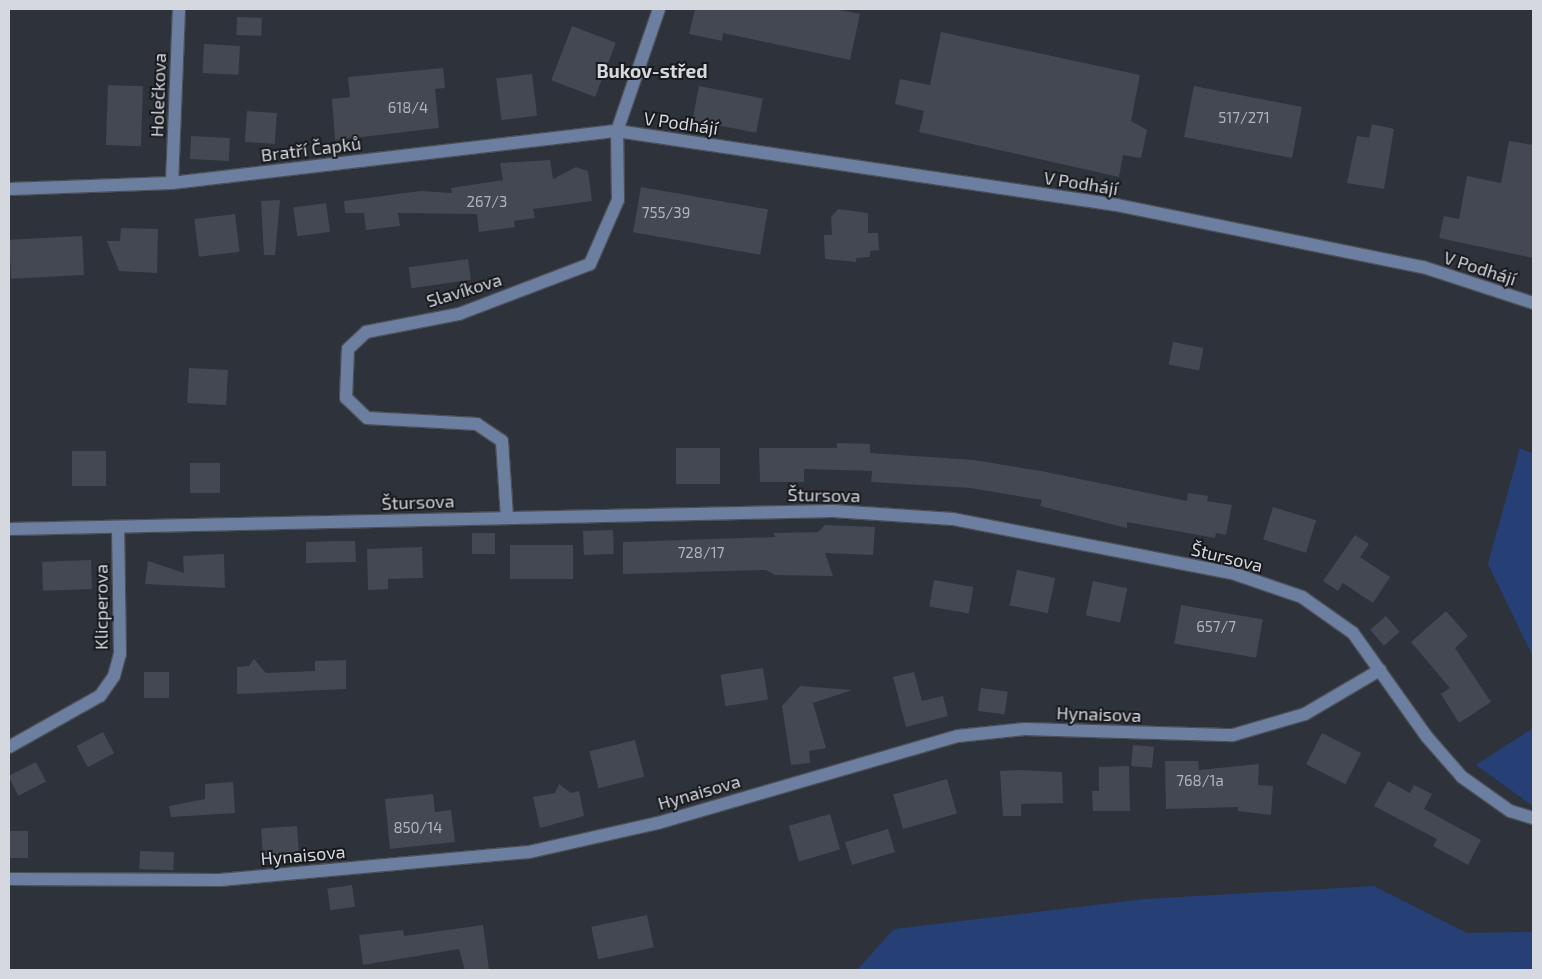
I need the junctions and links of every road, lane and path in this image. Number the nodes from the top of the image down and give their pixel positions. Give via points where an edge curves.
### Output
1 (179, 9) edge
2 (659, 9) edge
3 (617, 131) junction
4 (172, 183) junction
5 (9, 189) edge
6 (1533, 303) edge
7 (507, 517) junction
8 (118, 528) junction
9 (9, 529) edge
10 (1380, 670) junction
11 (9, 747) edge
12 (1533, 818) edge
13 (9, 879) edge

1 - 4 street, Holečkova
2 - 3 street, Slavíkova
3 - 4 street, Bratří Čapků
3 - 6 street, V Podhájí via 1117,205 1423,267
3 - 7 street, Slavíkova via 618,200 590,264 459,314 366,332 348,349 346,398 367,418 477,424 502,441
4 - 5 street, Bratří Čapků
7 - 8 street, Štursova
7 - 10 street, Štursova via 833,511 953,519 1235,574 1302,597 1353,633
8 - 9 street, Štursova
8 - 11 street, Klicperova via 120,654 114,676 100,696
10 - 12 street, Štursova via 1426,737 1462,777 1510,811
10 - 13 street, Hynaisova via 1305,714 1233,735 1025,729 958,736 658,823 529,852 220,880

